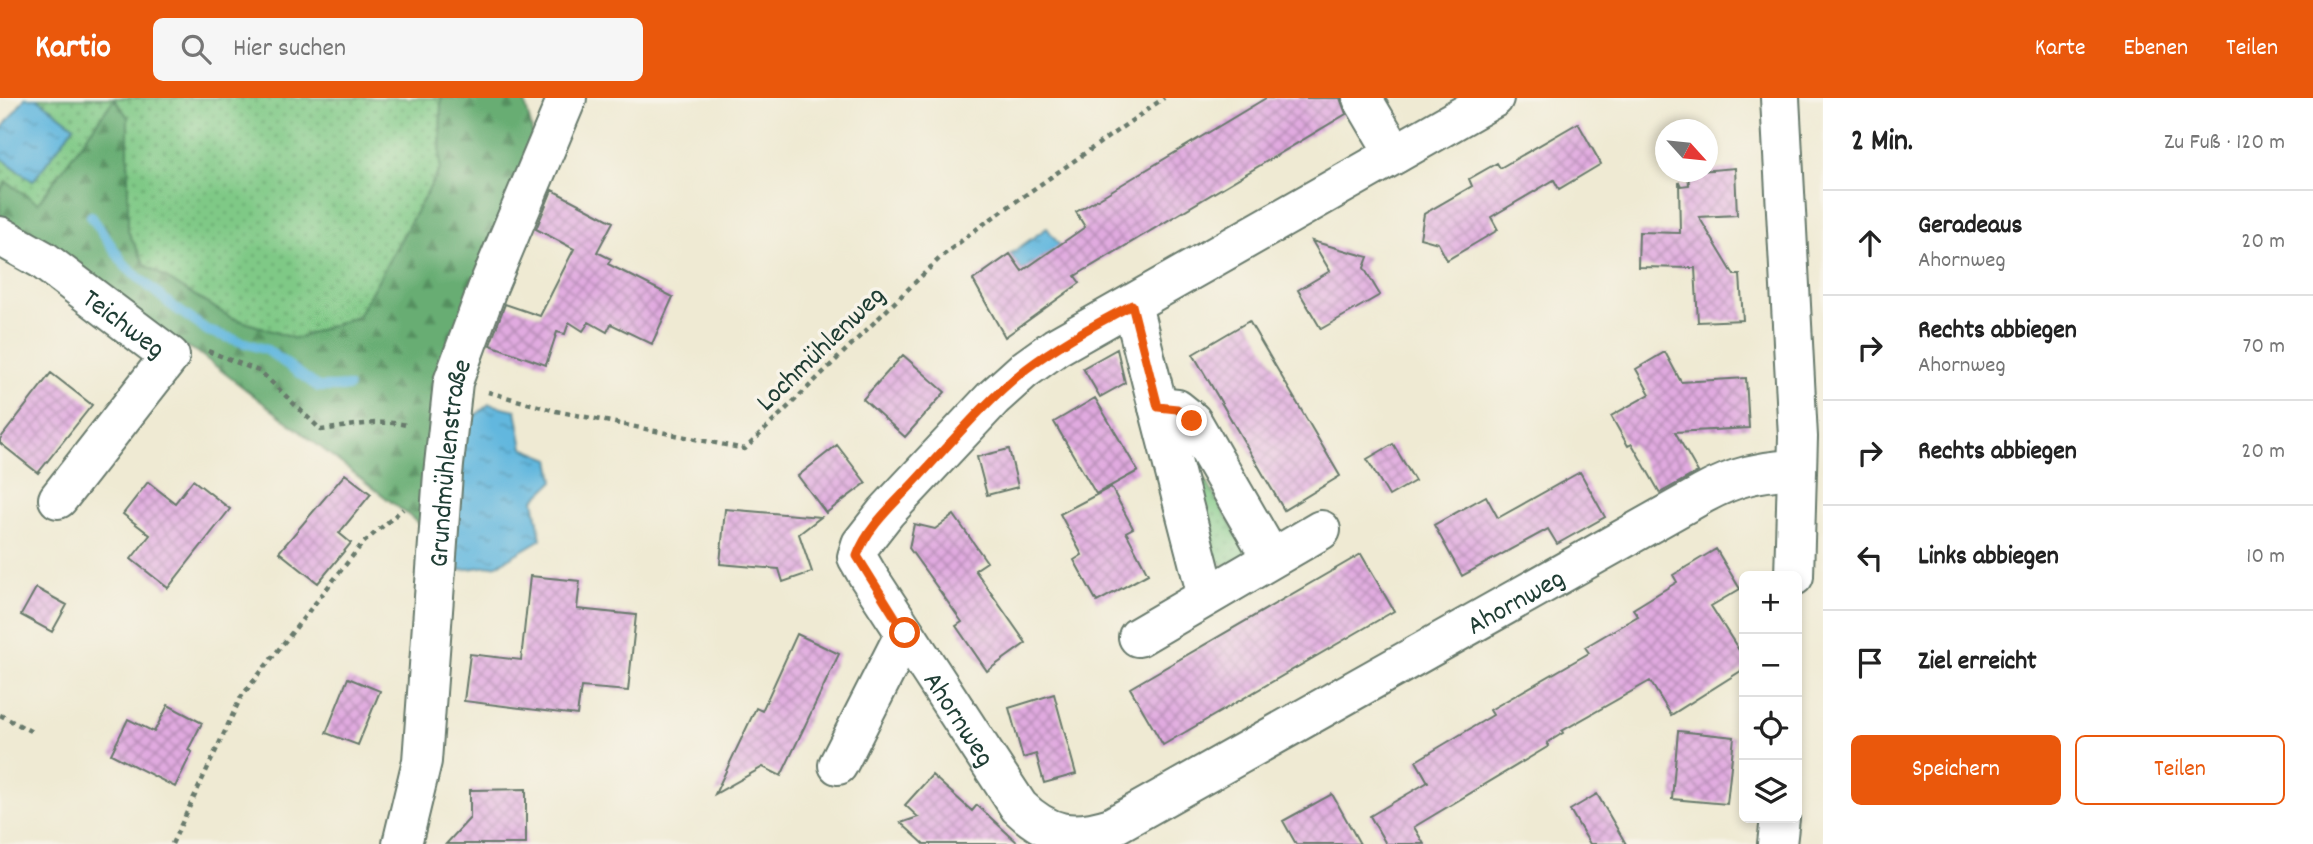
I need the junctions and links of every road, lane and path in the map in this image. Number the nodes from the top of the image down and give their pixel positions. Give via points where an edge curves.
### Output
1 (567, 98) edge
2 (1164, 98) edge
3 (1362, 98) edge
4 (1494, 98) edge
5 (1780, 98) edge
6 (1395, 154) junction
7 (0, 236) edge
8 (1132, 305) junction
9 (170, 356) junction
10 (453, 382) junction
11 (1158, 407) junction
12 (445, 456) junction
13 (1797, 469) junction
14 (58, 499) dead end
15 (1321, 530) dead end
16 (1271, 558) junction
17 (1794, 571) edge
18 (1207, 596) junction
19 (905, 633) junction
20 (1138, 637) dead end
21 (0, 715) edge
22 (34, 733) dead end
23 (838, 765) dead end
24 (1779, 823) edge
25 (172, 844) edge
26 (402, 844) edge
27 (1777, 844) edge

1 - 10 street, Grundmühlenstraße
2 - 10 path, Lochmühlenweg via 942,257 746,449 556,411
3 - 6 street
4 - 6 street, Ahornweg
5 - 13 street
6 - 8 street, Ahornweg
7 - 9 street, Teichweg via 43,260
8 - 11 street
8 - 19 street, Ahornweg via 1024,370 886,512 861,544 857,556
9 - 12 path via 200,348 261,372 321,430 402,424
9 - 14 street, Teichweg
10 - 12 street, Grundmühlenstraße
11 - 16 street via 1177,409 1192,421
11 - 18 street
12 - 25 path via 362,544 241,696
12 - 26 street, Grundmühlenstraße via 422,761
13 - 17 street
13 - 19 street, Ahornweg via 1731,479 1111,827 1088,834 1052,829 1019,807
15 - 16 street
16 - 18 street
18 - 20 street
19 - 23 street
21 - 22 path
24 - 27 street

